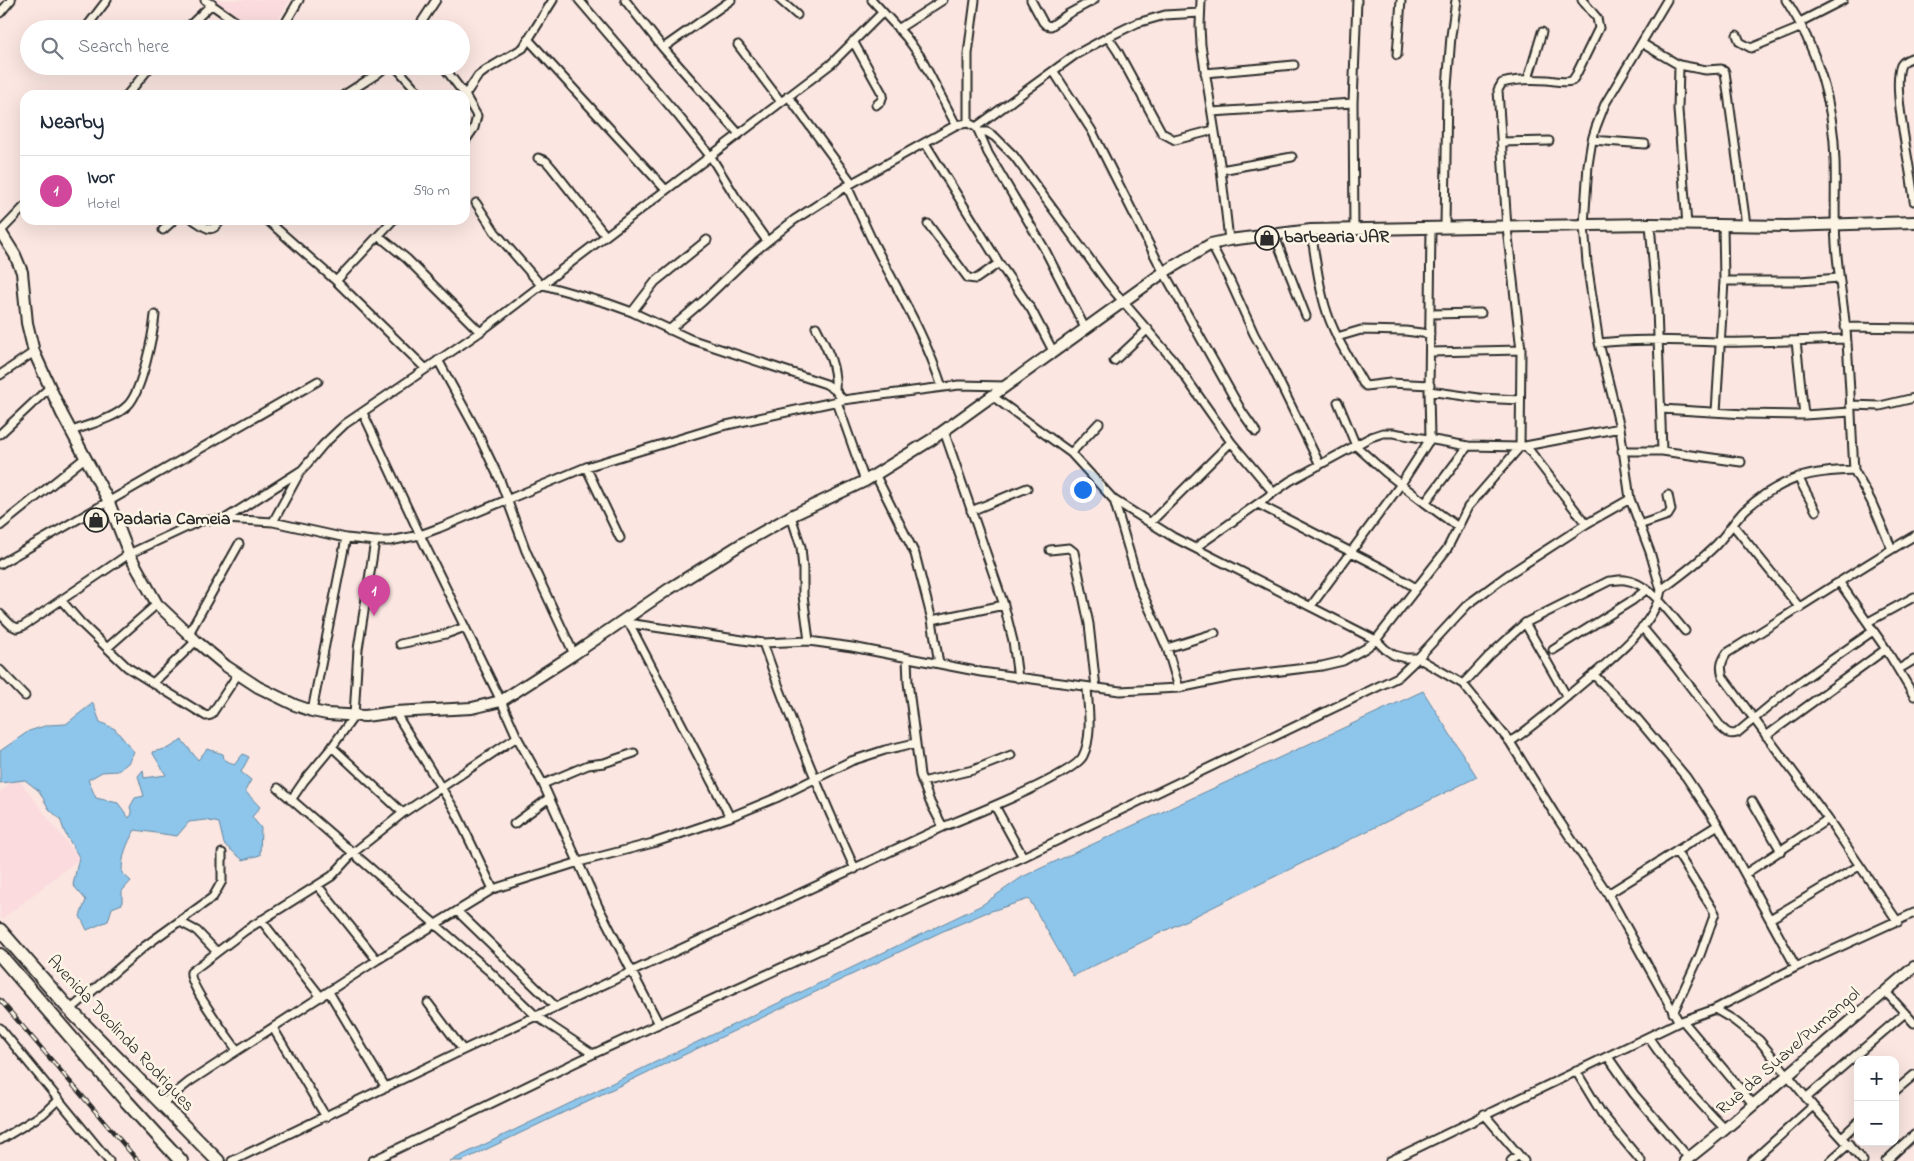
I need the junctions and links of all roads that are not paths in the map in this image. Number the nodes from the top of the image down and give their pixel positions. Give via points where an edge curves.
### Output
1 (11, 0) edge
2 (107, 0) edge
3 (299, 0) edge
4 (436, 0) edge
5 (552, 0) edge
6 (579, 0) edge
7 (624, 0) edge
8 (731, 0) edge
9 (780, 0) edge
10 (872, 0) edge
11 (943, 0) edge
12 (975, 0) edge
13 (1031, 0) edge
14 (1094, 0) edge
15 (1201, 0) edge
16 (1357, 0) edge
17 (1401, 0) edge
18 (1456, 0) edge
19 (1582, 0) edge
20 (1667, 0) edge
21 (1786, 0) edge
22 (1843, 0) edge
23 (208, 2) edge
24 (883, 12) junction
25 (0, 13) edge
26 (1200, 13) junction
27 (797, 15) dead end
28 (91, 20) edge
29 (193, 20) edge
30 (233, 20) edge
31 (287, 20) edge
32 (423, 20) edge
33 (1801, 24) junction
34 (898, 29) junction
35 (1542, 32) dead end
36 (1736, 35) dead end
37 (1108, 38) junction
38 (528, 39) junction
39 (853, 41) junction
40 (1643, 44) junction
41 (738, 45) dead end
42 (663, 48) junction
43 (1398, 55) dead end
44 (1914, 57) edge
45 (1294, 65) dead end
46 (1679, 65) junction
47 (1054, 72) junction
48 (1205, 73) junction
49 (144, 75) edge
50 (375, 75) edge
51 (403, 75) edge
52 (450, 75) edge
53 (1528, 79) junction
54 (131, 90) edge
55 (352, 90) edge
56 (417, 90) edge
57 (461, 90) edge
58 (468, 90) edge
59 (788, 96) junction
60 (781, 102) junction
61 (1353, 103) junction
62 (470, 104) edge
63 (876, 105) dead end
64 (1212, 112) junction
65 (968, 123) junction
66 (956, 125) junction
67 (978, 130) junction
68 (1214, 130) junction
69 (470, 134) edge
70 (739, 134) junction
71 (1592, 140) junction
72 (1549, 141) dead end
73 (1501, 142) junction
74 (925, 143) junction
75 (1645, 144) dead end
76 (711, 156) junction
77 (1292, 157) dead end
78 (538, 158) dead end
79 (1221, 170) junction
80 (850, 184) junction
81 (665, 189) junction
82 (1914, 201) edge
83 (476, 202) dead end
84 (20, 211) edge
85 (1914, 222) edge
86 (928, 224) dead end
87 (1650, 224) junction
88 (168, 225) edge
89 (203, 225) edge
90 (218, 225) edge
91 (273, 225) edge
92 (389, 225) edge
93 (1584, 225) junction
94 (1687, 225) junction
95 (1724, 225) junction
96 (1746, 225) junction
97 (1835, 225) junction
98 (1445, 227) junction
99 (1431, 228) junction
100 (1507, 228) junction
101 (163, 230) dead end
102 (1311, 230) junction
103 (1354, 230) junction
104 (0, 231) edge
105 (1274, 234) junction
106 (605, 235) junction
107 (379, 236) junction
108 (707, 240) dead end
109 (1228, 240) junction
110 (767, 241) junction
111 (1211, 244) junction
112 (999, 263) junction
113 (1164, 272) junction
114 (1839, 278) junction
115 (336, 281) junction
116 (1724, 281) junction
117 (540, 284) junction
118 (1122, 302) junction
119 (632, 312) junction
120 (1481, 312) dead end
121 (1430, 314) junction
122 (155, 315) dead end
123 (1306, 316) dead end
124 (816, 327) dead end
125 (1845, 327) junction
126 (1085, 328) junction
127 (1914, 328) edge
128 (1148, 329) junction
129 (669, 330) junction
130 (480, 332) junction
131 (1430, 334) junction
132 (1337, 337) junction
133 (1658, 339) junction
134 (1846, 339) junction
135 (1796, 341) junction
136 (1720, 342) junction
137 (1599, 343) junction
138 (1521, 350) junction
139 (1053, 351) junction
140 (34, 352) junction
141 (1430, 352) junction
142 (438, 360) junction
143 (1114, 361) dead end
144 (425, 368) junction
145 (0, 375) edge
146 (318, 381) dead end
147 (1006, 386) junction
148 (50, 387) junction
149 (942, 387) junction
150 (1429, 388) junction
151 (836, 390) junction
152 (992, 396) junction
153 (1914, 398) edge
154 (1520, 400) junction
155 (840, 401) junction
156 (1338, 402) dead end
157 (1850, 408) junction
158 (1661, 409) junction
159 (1716, 412) junction
160 (363, 413) junction
161 (1804, 415) junction
162 (1099, 423) dead end
163 (1620, 428) junction
164 (72, 431) junction
165 (944, 432) junction
166 (1256, 432) dead end
167 (0, 434) edge
168 (1430, 439) junction
169 (1231, 442) junction
170 (1356, 446) junction
171 (1468, 446) junction
172 (1523, 446) junction
173 (1622, 451) junction
174 (1662, 452) junction
175 (1071, 453) junction
176 (86, 457) junction
177 (1741, 462) dead end
178 (1320, 465) junction
179 (586, 467) junction
180 (302, 470) junction
181 (1854, 470) junction
182 (875, 474) junction
183 (1798, 477) junction
184 (865, 481) junction
185 (1401, 484) junction
186 (1027, 488) dead end
187 (1273, 492) junction
188 (1668, 496) dead end
189 (1630, 499) junction
190 (108, 500) junction
191 (508, 500) junction
192 (1114, 500) junction
193 (1425, 503) junction
194 (1258, 504) junction
195 (971, 511) junction
196 (1816, 511) dead end
197 (791, 516) junction
198 (224, 519) junction
199 (273, 522) junction
200 (1150, 523) junction
201 (1586, 524) junction
202 (1639, 525) junction
203 (1733, 525) junction
204 (0, 526) edge
205 (1458, 527) junction
206 (420, 535) junction
207 (1914, 536) edge
208 (346, 538) junction
209 (620, 538) dead end
210 (375, 541) junction
211 (239, 544) dead end
212 (1194, 548) junction
213 (1892, 549) junction
214 (1050, 550) dead end
215 (1350, 552) junction
216 (129, 554) junction
217 (0, 564) edge
218 (1840, 583) junction
219 (1416, 588) junction
220 (1646, 590) junction
221 (1661, 590) junction
222 (1914, 597) edge
223 (61, 600) junction
224 (1659, 602) junction
225 (157, 604) junction
226 (1004, 605) junction
227 (1311, 606) junction
228 (1800, 608) junction
229 (0, 614) edge
230 (932, 620) junction
231 (1868, 622) junction
232 (625, 623) junction
233 (1525, 623) junction
234 (465, 627) junction
235 (1642, 627) junction
236 (1684, 631) dead end
237 (1873, 631) junction
238 (1216, 633) dead end
239 (192, 638) junction
240 (1376, 640) junction
241 (809, 641) junction
242 (763, 643) junction
243 (400, 644) dead end
244 (107, 648) junction
245 (1167, 648) junction
246 (1886, 649) junction
247 (1553, 650) dead end
248 (574, 654) junction
249 (1418, 658) junction
250 (907, 659) junction
251 (1914, 660) edge
252 (938, 664) junction
253 (1899, 669) junction
254 (0, 670) edge
255 (238, 674) junction
256 (1594, 674) junction
257 (1018, 678) junction
258 (154, 682) junction
259 (1463, 684) junction
260 (1088, 687) junction
261 (1096, 688) junction
262 (1179, 688) junction
263 (25, 696) dead end
264 (1914, 696) edge
265 (1567, 697) junction
266 (501, 701) junction
267 (312, 711) junction
268 (395, 712) junction
269 (354, 716) junction
270 (1753, 718) junction
271 (1766, 736) junction
272 (517, 737) junction
273 (1510, 742) junction
274 (915, 743) junction
275 (332, 747) junction
276 (634, 752) dead end
277 (1011, 755) dead end
278 (814, 778) junction
279 (922, 782) junction
280 (543, 784) junction
281 (440, 787) junction
282 (278, 788) dead end
283 (549, 798) junction
284 (291, 800) junction
285 (1752, 801) dead end
286 (995, 806) junction
287 (403, 813) junction
288 (730, 817) junction
289 (1828, 819) junction
290 (514, 824) dead end
291 (1718, 825) junction
292 (943, 827) junction
293 (1676, 851) junction
294 (1780, 851) junction
295 (222, 853) dead end
296 (353, 854) junction
297 (1023, 857) junction
298 (579, 862) junction
299 (1859, 866) junction
300 (855, 868) junction
301 (1745, 874) junction
302 (318, 886) junction
303 (493, 889) junction
304 (1608, 894) junction
305 (457, 911) junction
306 (1914, 913) edge
307 (1770, 919) junction
308 (261, 920) junction
309 (180, 922) junction
310 (1898, 922) junction
311 (434, 924) junction
312 (0, 930) edge
313 (217, 952) junction
314 (0, 955) edge
315 (377, 960) junction
316 (1796, 967) junction
317 (1914, 967) edge
318 (633, 971) junction
319 (1886, 990) junction
320 (329, 992) junction
321 (321, 997) junction
322 (428, 1003) dead end
323 (556, 1007) junction
324 (1715, 1008) junction
325 (70, 1010) junction
326 (1673, 1013) junction
327 (1905, 1013) junction
328 (536, 1016) junction
329 (1681, 1022) junction
330 (1914, 1023) edge
331 (659, 1024) junction
332 (0, 1028) edge
333 (273, 1028) junction
334 (1649, 1038) junction
335 (237, 1050) junction
336 (463, 1050) junction
337 (593, 1054) junction
338 (1608, 1057) junction
339 (1576, 1071) junction
340 (1914, 1074) edge
341 (1787, 1075) junction
342 (1899, 1087) edge
343 (386, 1088) junction
344 (1806, 1098) junction
345 (59, 1100) junction
346 (162, 1104) junction
347 (1753, 1104) junction
348 (1813, 1106) junction
349 (1484, 1114) junction
350 (326, 1117) junction
351 (1854, 1126) edge
352 (1725, 1129) junction
353 (1914, 1135) edge
354 (1842, 1137) junction
355 (0, 1140) edge
356 (1849, 1144) junction
357 (1518, 1155) junction
358 (1687, 1159) edge
359 (109, 1161) edge
360 (181, 1161) edge
361 (218, 1161) edge
362 (232, 1161) edge
363 (372, 1161) edge
364 (1390, 1161) edge
365 (1511, 1161) edge
366 (1524, 1161) edge
367 (1641, 1161) edge
368 (1752, 1161) edge
369 (1830, 1161) edge
370 (1863, 1161) edge
371 (1886, 1161) edge

1 - 25 street
2 - 28 street
3 - 31 street
4 - 32 street
5 - 38 street
6 - 76 street
7 - 42 street
8 - 42 street
9 - 27 street
10 - 24 street
11 - 34 street
12 - 65 street via 968,54
13 - 14 street via 1043,22 1051,26
15 - 26 street
16 - 61 street
17 - 43 street
18 - 98 street via 1447,86
19 - 53 street via 1597,18 1599,28 1572,81
20 - 40 street
21 - 33 street
22 - 33 street
23 - 29 street
23 - 30 street
24 - 34 street
24 - 39 street
26 - 37 street via 1165,15 1137,23
26 - 48 street
33 - 36 street via 1751,48 1740,42
33 - 97 street via 1822,78 1831,114
34 - 66 street via 920,56
35 - 53 street
37 - 47 street via 1076,55
37 - 68 street via 1162,133 1168,138 1182,139
38 - 58 street via 524,48 478,76
38 - 81 street
39 - 59 street via 831,64
39 - 63 street via 883,95
40 - 46 street
40 - 71 street via 1605,104
41 - 60 street
42 - 70 street
44 - 82 street via 1902,64 1898,89
45 - 48 street
46 - 94 street via 1677,91
46 - 96 street via 1721,68 1725,72
47 - 67 street
47 - 113 street via 1092,131
48 - 64 street
49 - 54 street
50 - 55 street
51 - 56 street
52 - 57 street
53 - 73 street via 1499,85
59 - 60 street
59 - 80 street
60 - 70 street
61 - 64 street
61 - 103 street
62 - 69 street via 477,116
64 - 68 street
65 - 66 street
65 - 67 street
66 - 74 street
67 - 118 street via 995,137 1009,150
67 - 126 street
68 - 79 street
70 - 76 street
71 - 75 street
71 - 93 street
72 - 73 street
73 - 100 street
74 - 80 street
74 - 112 street
76 - 81 street
76 - 110 street
77 - 79 street
78 - 106 street via 546,161
79 - 109 street
80 - 110 street
80 - 149 street via 871,238 918,325
81 - 106 street
83 - 117 street via 495,232
84 - 104 street
85 - 97 street
86 - 112 street via 968,278 976,279
87 - 93 street
87 - 94 street
87 - 133 street
88 - 101 street
89 - 90 street via 212,230
91 - 115 street
92 - 107 street
93 - 100 street
93 - 137 street
94 - 95 street
95 - 96 street
95 - 116 street
96 - 97 street
97 - 114 street
98 - 99 street
98 - 100 street
99 - 103 street
99 - 121 street
100 - 138 street
102 - 103 street
102 - 105 street
102 - 132 street via 1317,270
104 - 140 street via 22,272 27,324
105 - 109 street
105 - 123 street
106 - 117 street
107 - 115 street
107 - 130 street via 407,259
108 - 119 street via 655,282
109 - 111 street
110 - 129 street
111 - 113 street
111 - 178 street
112 - 139 street via 1031,310
113 - 118 street
113 - 166 street
114 - 116 street
114 - 125 street
115 - 144 street
116 - 136 street
117 - 119 street
117 - 130 street
118 - 126 street
118 - 128 street
119 - 129 street
120 - 121 street
121 - 131 street
122 - 164 street via 138,389 129,404 115,414
124 - 151 street via 832,358
125 - 127 street
125 - 134 street
126 - 139 street
128 - 143 street
128 - 169 street
129 - 151 street
130 - 142 street
131 - 132 street via 1361,330
131 - 141 street
132 - 150 street via 1366,386 1390,382
133 - 136 street
133 - 137 street
133 - 158 street
134 - 135 street
134 - 157 street
135 - 136 street
135 - 161 street
136 - 159 street
137 - 163 street
138 - 141 street
138 - 154 street
139 - 147 street
140 - 145 street
140 - 148 street
141 - 150 street
142 - 144 street
142 - 191 street via 475,428
144 - 160 street
146 - 190 street
147 - 149 street
147 - 152 street
148 - 164 street
148 - 167 street
149 - 155 street
150 - 154 street via 1479,398
150 - 168 street
151 - 155 street
152 - 165 street
152 - 175 street
153 - 157 street via 1880,406
154 - 172 street
155 - 179 street via 722,426
155 - 184 street
156 - 170 street
157 - 161 street
157 - 181 street
158 - 159 street
158 - 174 street
159 - 161 street
160 - 180 street via 345,424
160 - 206 street
162 - 175 street
163 - 172 street
163 - 173 street
164 - 176 street
165 - 182 street
165 - 195 street
168 - 170 street via 1383,433
168 - 171 street
168 - 185 street
169 - 187 street
169 - 200 street
170 - 178 street
170 - 185 street
171 - 172 street
171 - 193 street
172 - 201 street
172 - 205 street via 1468,506
173 - 174 street
173 - 189 street
174 - 177 street
175 - 192 street
176 - 190 street
176 - 204 street
178 - 187 street
179 - 191 street
179 - 209 street
180 - 198 street
180 - 199 street
181 - 183 street
181 - 213 street
182 - 184 street
182 - 230 street via 915,554
183 - 196 street
183 - 203 street via 1779,485 1758,500
184 - 197 street
185 - 193 street
185 - 215 street
186 - 195 street
187 - 194 street
188 - 202 street via 1671,510 1668,516
189 - 201 street
189 - 202 street
190 - 216 street
190 - 217 street
191 - 206 street
191 - 248 street via 526,551
192 - 200 street
192 - 245 street via 1140,588
193 - 205 street
194 - 212 street
194 - 215 street
195 - 226 street
197 - 232 street via 743,543
197 - 241 street via 801,547
198 - 199 street
198 - 216 street via 200,521
199 - 208 street
200 - 212 street
201 - 249 street via 1467,605
202 - 221 street
203 - 221 street via 1686,572
203 - 228 street
205 - 219 street via 1447,549
206 - 210 street
206 - 234 street
207 - 213 street
208 - 210 street
208 - 267 street
210 - 269 street via 358,649
211 - 239 street
212 - 227 street
213 - 218 street
214 - 261 street via 1069,548 1074,552 1089,624
215 - 219 street
215 - 227 street
216 - 223 street
216 - 225 street
218 - 228 street
218 - 231 street
219 - 240 street
220 - 224 street
220 - 233 street via 1623,579 1609,581
220 - 247 street
221 - 224 street
222 - 231 street
223 - 229 street via 17,628
223 - 244 street
224 - 235 street
224 - 236 street
225 - 239 street
225 - 244 street
226 - 230 street
226 - 257 street
227 - 240 street
228 - 270 street via 1727,653 1722,662 1723,678
230 - 252 street
231 - 237 street
232 - 242 street
232 - 248 street
232 - 288 street
233 - 259 street
233 - 265 street
234 - 243 street
234 - 266 street
235 - 256 street
235 - 270 street via 1728,733 1737,733
237 - 246 street
237 - 270 street
238 - 245 street
239 - 255 street
239 - 258 street
240 - 249 street via 1394,655
240 - 262 street via 1343,661
241 - 242 street
241 - 250 street
242 - 278 street
244 - 258 street via 127,667
245 - 262 street
246 - 253 street
246 - 271 street
248 - 266 street
249 - 259 street
249 - 297 street via 1398,677
250 - 252 street
250 - 274 street
251 - 253 street
252 - 257 street
253 - 264 street
254 - 263 street
255 - 258 street via 209,717
255 - 267 street via 258,687
256 - 265 street
256 - 291 street via 1686,776
257 - 260 street
259 - 273 street
260 - 261 street
260 - 286 street via 1088,736 1082,759 1049,780
261 - 262 street via 1120,691
265 - 273 street
266 - 268 street via 472,708
266 - 272 street
267 - 269 street
268 - 269 street
268 - 281 street
269 - 275 street
270 - 271 street
271 - 289 street
272 - 280 street
272 - 281 street
273 - 304 street
274 - 278 street via 851,761
274 - 279 street
275 - 284 street
275 - 287 street
276 - 280 street via 604,764 588,765
277 - 279 street via 973,770
278 - 288 street
278 - 300 street
279 - 292 street
280 - 283 street
281 - 287 street
281 - 303 street via 459,818
282 - 284 street
283 - 290 street
283 - 298 street
284 - 296 street
285 - 294 street
286 - 292 street
286 - 297 street
287 - 296 street
288 - 298 street via 653,843
289 - 294 street
289 - 299 street
291 - 293 street
291 - 301 street
292 - 300 street
293 - 304 street
293 - 326 street via 1715,913
294 - 301 street
295 - 309 street via 222,881 218,890
296 - 302 street
296 - 311 street
297 - 331 street
298 - 303 street
298 - 318 street via 598,906
299 - 307 street
299 - 310 street
300 - 318 street
301 - 307 street
302 - 308 street
302 - 315 street
303 - 305 street
304 - 326 street
305 - 311 street
305 - 323 street
306 - 310 street
307 - 316 street
308 - 313 street
308 - 321 street
309 - 313 street via 197,931
309 - 325 street via 145,946
310 - 316 street
311 - 315 street
311 - 328 street
312 - 325 highway, Avenida Deolinda Rodrigues
313 - 335 street via 190,975
314 - 360 highway, Avenida Deolinda Rodrigues
315 - 320 street
316 - 324 street
317 - 319 street, Rua da Suave/Pumangol
318 - 323 street
318 - 331 street
319 - 327 street
319 - 341 street, Rua da Suave/Pumangol
320 - 321 street
320 - 343 street
321 - 333 street
322 - 336 street
323 - 328 street
324 - 329 street
324 - 341 street via 1759,1040
325 - 346 highway, Avenida Deolinda Rodrigues
326 - 329 street
327 - 330 street
327 - 344 street
328 - 336 street
328 - 337 street
329 - 334 street
329 - 347 street
331 - 337 street
332 - 345 street
333 - 335 street
333 - 350 street
334 - 338 street
334 - 352 street via 1664,1062
335 - 346 street
336 - 343 street
337 - 363 street
338 - 339 street
338 - 358 street
339 - 349 street
339 - 367 street via 1602,1114
340 - 342 street
341 - 344 street
341 - 347 street, Rua da Suave/Pumangol
343 - 350 street
344 - 348 street
345 - 355 street via 43,1114
345 - 359 street
346 - 361 highway, Avenida Deolinda Rodrigues
347 - 352 street, Rua da Suave/Pumangol
348 - 354 street
348 - 368 street
349 - 357 street
349 - 364 street
350 - 362 street
351 - 354 street
352 - 358 street, Rua da Suave/Pumangol
353 - 371 street
354 - 356 street
356 - 369 street
356 - 370 street
357 - 365 street
357 - 366 street

